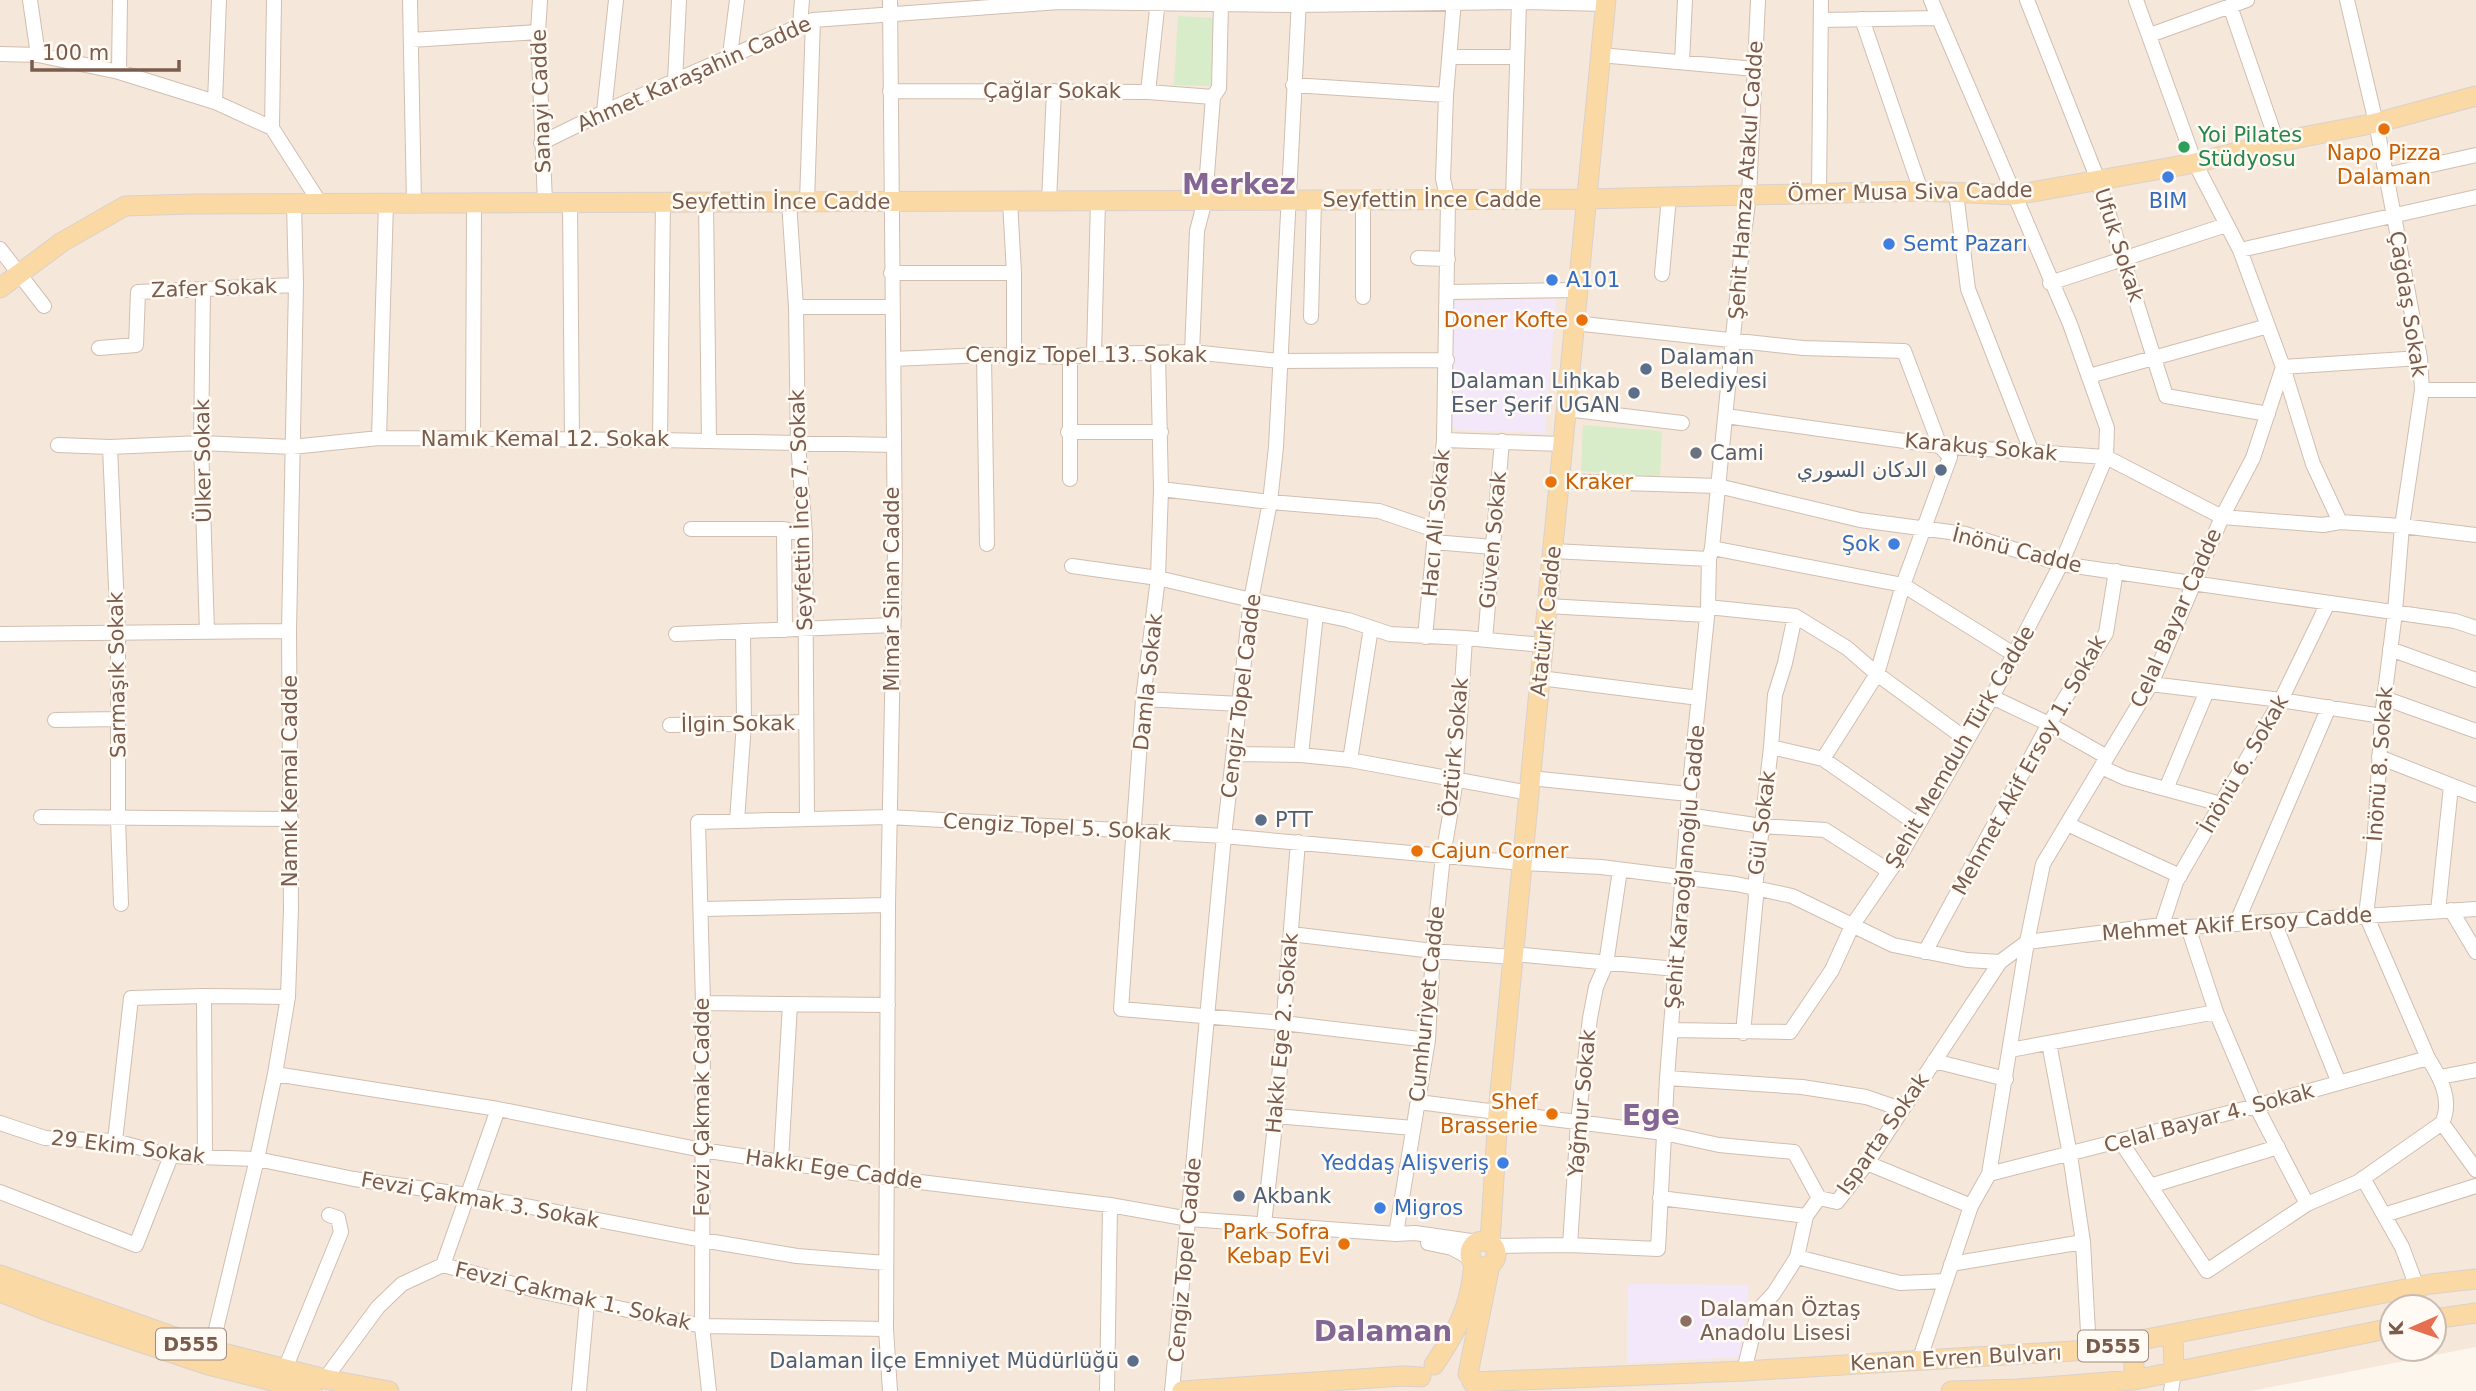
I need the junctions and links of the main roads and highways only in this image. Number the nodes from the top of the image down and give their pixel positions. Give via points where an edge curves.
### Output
1 (1606, 2) edge
2 (2476, 96) edge
3 (1586, 199) junction
4 (0, 288) edge
5 (1483, 1253) junction
6 (0, 1275) edge
7 (2476, 1279) edge
8 (0, 1292) edge
9 (2476, 1313) edge
10 (2448, 1318) edge
11 (2378, 1331) edge
12 (2174, 1335) junction
13 (2134, 1342) junction
14 (1424, 1378) edge
15 (2173, 1381) edge
16 (1471, 1382) edge
17 (318, 1385) edge
18 (2136, 1386) edge
19 (389, 1391) edge
20 (1182, 1391) edge
21 (1951, 1391) edge

1 - 3 main road, Atatürk Cadde
2 - 3 main road, Ömer Musa Siva Cadde via 2195,163 2015,195 1921,191
3 - 4 main road, Seyfettin İnce Cadde via 125,206 62,242
3 - 5 main road, Atatürk Cadde
5 - 14 main road, Atatürk Cadde via 1459,1327
5 - 16 main road, Atatürk Cadde
6 - 17 main road, D555 via 211,1350 285,1369
7 - 12 main road, Kenan Evren Bulvarı / D555
8 - 17 main road, D555 via 208,1365
9 - 10 main road
11 - 15 main road, Kenan Evren Bulvarı / D555
12 - 13 main road, Kenan Evren Bulvarı / D555
12 - 15 main road
13 - 16 main road, Kenan Evren Bulvarı / D555 via 2089,1350 1919,1361
13 - 18 main road
14 - 16 main road via 1453,1363
14 - 20 main road
15 - 18 main road, Kenan Evren Bulvarı / D555
17 - 19 main road, D555
18 - 21 main road, Kenan Evren Bulvarı / D555

